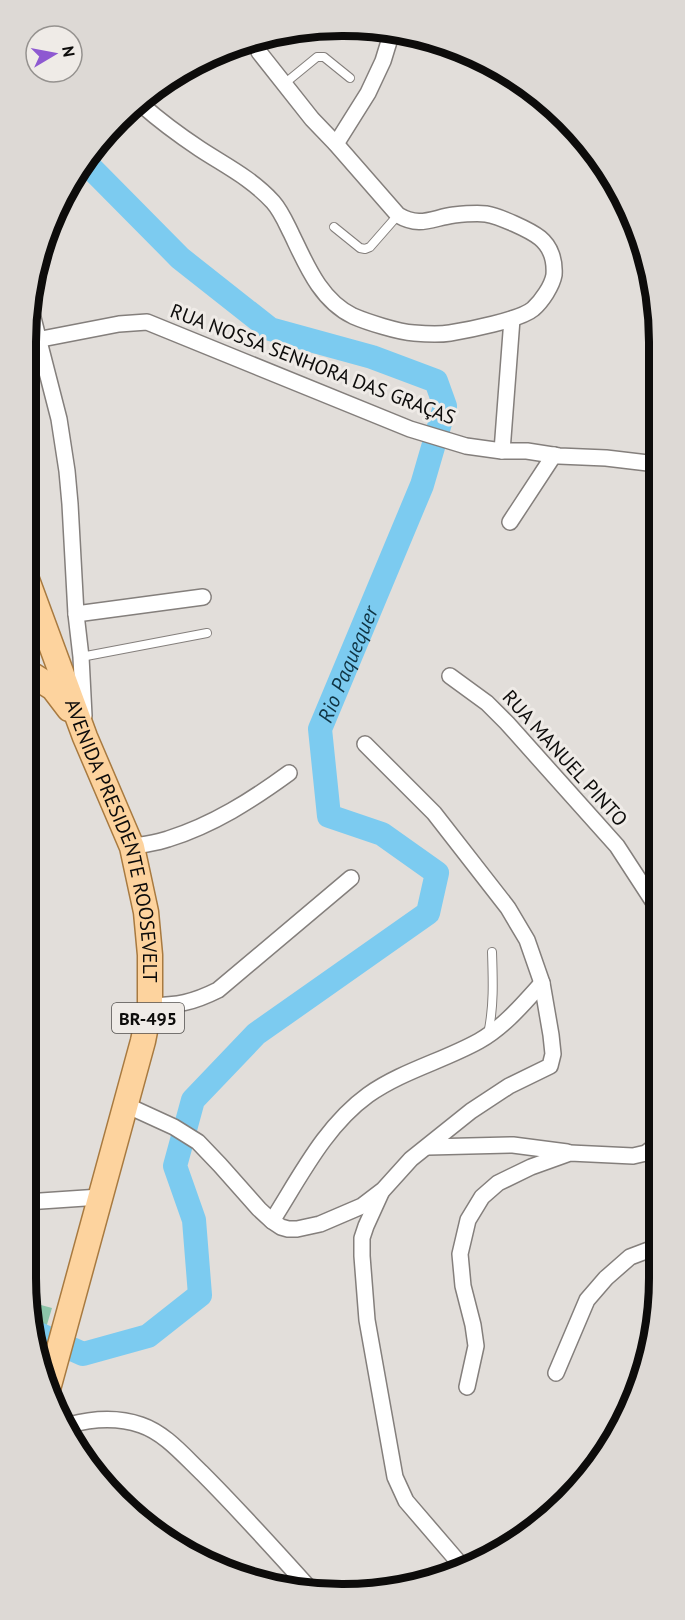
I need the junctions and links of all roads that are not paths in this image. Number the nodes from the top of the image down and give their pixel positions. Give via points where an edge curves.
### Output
1 (389, 40) edge
2 (258, 47) edge
3 (350, 78) dead end
4 (284, 84) junction
5 (145, 108) edge
6 (336, 144) junction
7 (398, 215) junction
8 (334, 226) dead end
9 (512, 319) junction
10 (36, 340) edge
11 (36, 353) edge
12 (502, 451) junction
13 (554, 455) junction
14 (649, 463) edge
15 (510, 522) dead end
16 (203, 597) dead end
17 (36, 604) edge
18 (76, 614) junction
19 (207, 633) dead end
20 (50, 643) junction
21 (81, 657) junction
22 (36, 671) edge
23 (450, 676) dead end
24 (36, 677) edge
25 (85, 737) junction
26 (365, 744) dead end
27 (289, 772) dead end
28 (132, 847) junction
29 (351, 878) dead end
30 (649, 896) edge
31 (492, 952) dead end
32 (542, 983) junction
33 (150, 1006) junction
34 (488, 1034) junction
35 (126, 1105) junction
36 (428, 1147) junction
37 (649, 1151) edge
38 (570, 1153) junction
39 (383, 1190) junction
40 (100, 1197) junction
41 (36, 1201) edge
42 (272, 1221) junction
43 (649, 1250) edge
44 (556, 1373) dead end
45 (52, 1375) edge
46 (467, 1387) dead end
47 (73, 1424) edge
48 (459, 1561) edge
49 (303, 1581) edge

1 - 6 street via 368,93
2 - 4 street
3 - 4 lane via 324,57 316,57
4 - 6 street
5 - 9 street via 201,150 239,172 275,204 324,294 353,316 411,333 431,334
6 - 7 street
7 - 8 lane via 365,249
7 - 9 street via 417,222 487,214 540,238 552,255 553,281 532,309
9 - 12 street
10 - 12 street, RUA NOSSA SENHORA DAS GRAÇAS via 147,322 410,429 466,446
11 - 18 street via 59,419 67,471
12 - 13 street, RUA NOSSA SENHORA DAS GRAÇAS
13 - 14 street, RUA NOSSA SENHORA DAS GRAÇAS
13 - 15 street
16 - 18 street
17 - 20 main road, AVENIDA PRESIDENTE ROOSEVELT / BR-495
18 - 21 street
19 - 21 lane
20 - 22 main road via 50,669
20 - 25 main road, AVENIDA PRESIDENTE ROOSEVELT / BR-495
21 - 25 street
23 - 30 street, RUA MANUEL PINTO via 507,723 616,846
24 - 25 main road, BR-495 via 53,688
25 - 28 main road, AVENIDA PRESIDENTE ROOSEVELT / BR-495
26 - 32 street via 434,813 508,908 527,940
27 - 28 street via 237,809 166,840
28 - 33 main road, AVENIDA PRESIDENTE ROOSEVELT / BR-495 via 146,912
29 - 33 street via 218,990 185,1004
31 - 34 lane via 493,1003
32 - 34 street via 501,1026
32 - 36 street via 552,1035 550,1066 471,1111
33 - 35 main road, AVENIDA PRESIDENTE ROOSEVELT / BR-495
34 - 42 street via 386,1084 352,1107 334,1125
35 - 40 main road, AVENIDA PRESIDENTE ROOSEVELT / BR-495
35 - 42 street via 190,1137
36 - 38 street via 513,1145
36 - 39 street
37 - 38 street via 633,1156
38 - 46 street via 498,1183 482,1197 468,1220 460,1254 476,1346
39 - 42 street via 362,1206 320,1224 288,1229
39 - 48 street via 362,1238 362,1256 367,1320 395,1477 406,1501
40 - 41 street
40 - 45 main road, AVENIDA PRESIDENTE ROOSEVELT / BR-495
43 - 44 street via 630,1257 586,1300
47 - 49 street via 105,1420 141,1425 157,1433 232,1504

